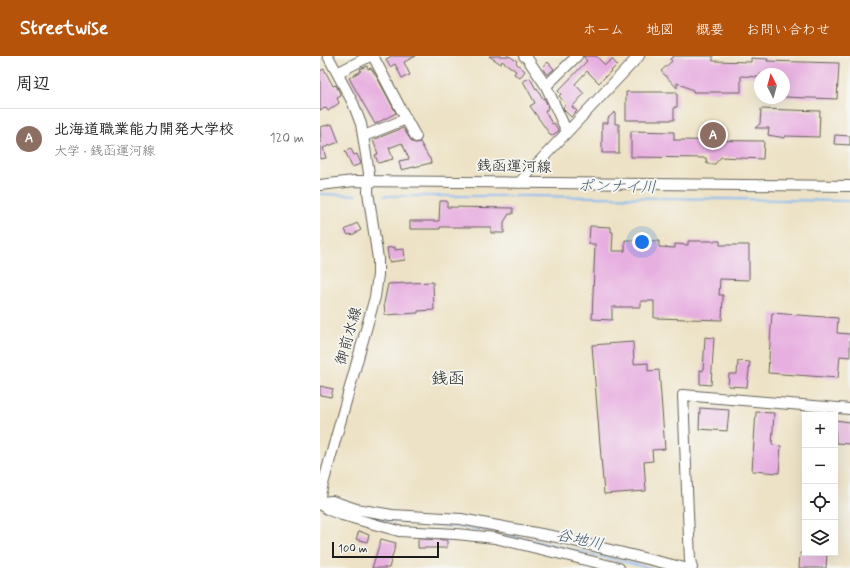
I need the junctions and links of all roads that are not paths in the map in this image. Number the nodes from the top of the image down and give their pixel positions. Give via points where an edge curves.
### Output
1 (328, 56) edge
2 (371, 56) edge
3 (524, 56) edge
4 (577, 56) edge
5 (639, 56) edge
6 (337, 73) junction
7 (546, 86) junction
8 (406, 119) junction
9 (567, 132) junction
10 (364, 136) junction
11 (416, 137) dead end
12 (369, 182) junction
13 (519, 183) junction
14 (320, 185) edge
15 (850, 186) edge
16 (850, 409) edge
17 (320, 495) edge
18 (320, 503) edge
19 (498, 526) junction
20 (495, 538) junction
21 (618, 568) edge
22 (685, 568) edge
23 (692, 568) edge

1 - 6 street, 御前水線
2 - 6 street
2 - 8 street
3 - 7 street
4 - 7 street
5 - 9 street
6 - 10 street, 御前水線 via 358,114
7 - 9 street
8 - 10 street
8 - 11 street
9 - 13 street
10 - 12 street, 御前水線
12 - 13 street, 銭函運河線
12 - 14 street, 銭函運河線
12 - 17 street, 御前水線 via 368,192 378,259 378,284
13 - 15 street, 銭函運河線
16 - 23 street via 683,395
18 - 19 street via 332,501 356,509 392,515 460,519
18 - 20 street via 342,515 399,531
19 - 20 street
19 - 22 street via 557,537
20 - 21 street

